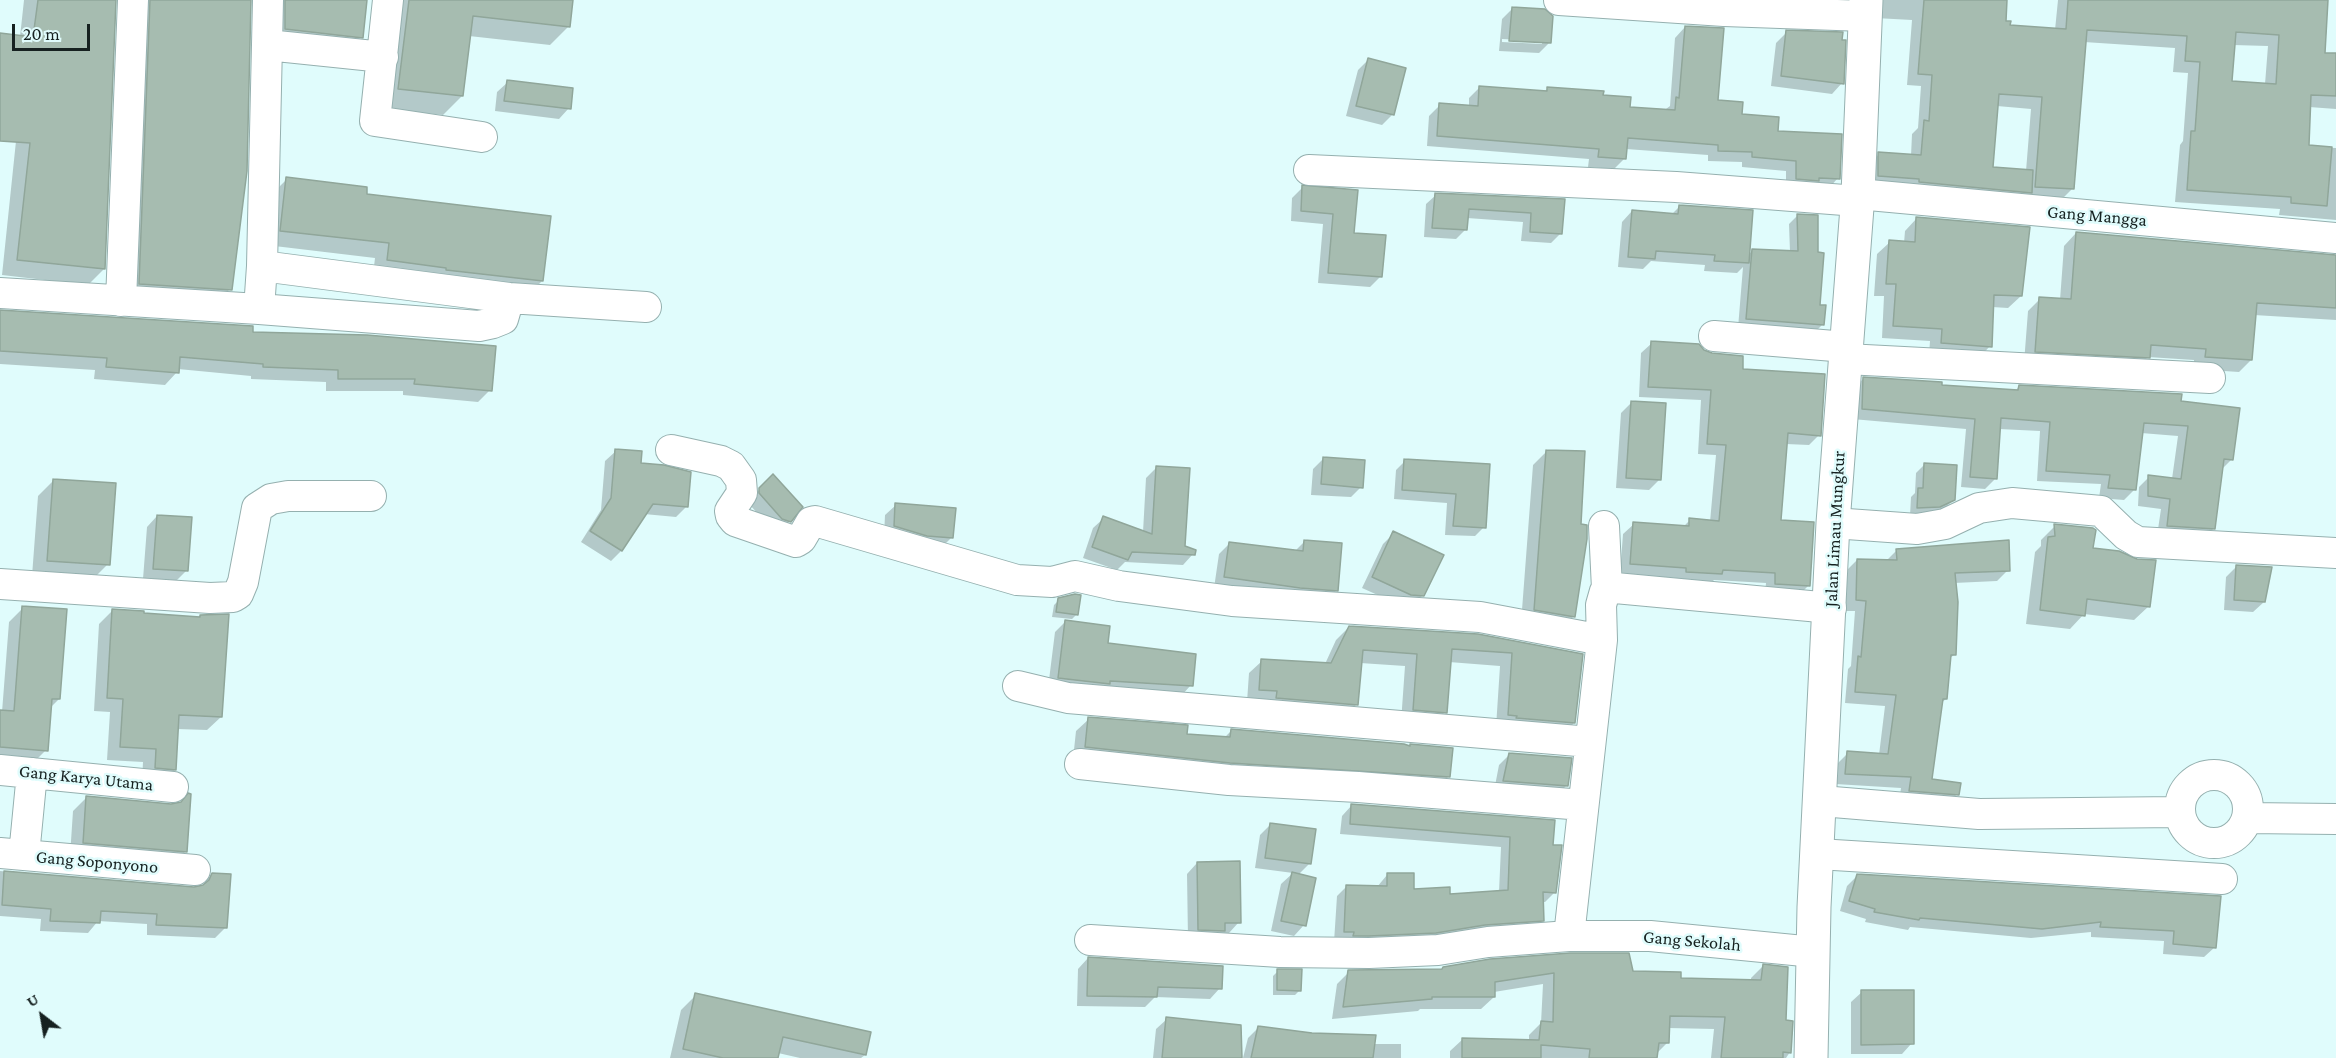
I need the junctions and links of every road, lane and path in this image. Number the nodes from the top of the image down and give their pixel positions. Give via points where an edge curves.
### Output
1 (133, 0) edge
2 (268, 0) edge
3 (388, 0) edge
4 (1559, 0) edge
5 (1566, 0) edge
6 (1866, 8) edge
7 (267, 45) junction
8 (383, 57) junction
9 (482, 137) dead end
10 (1309, 170) dead end
11 (1857, 198) junction
12 (2336, 237) edge
13 (262, 266) junction
14 (0, 293) edge
15 (509, 298) junction
16 (121, 301) junction
17 (646, 307) dead end
18 (259, 309) junction
19 (1714, 336) dead end
20 (1846, 353) junction
21 (2210, 378) dead end
22 (671, 450) dead end
23 (371, 495) dead end
24 (1833, 523) junction
25 (1604, 526) dead end
26 (2336, 553) edge
27 (0, 584) edge
28 (1607, 589) junction
29 (1831, 608) junction
30 (1602, 640) junction
31 (1018, 686) dead end
32 (1590, 742) junction
33 (1080, 764) dead end
34 (0, 770) edge
35 (32, 773) junction
36 (172, 787) dead end
37 (1821, 801) junction
38 (1583, 805) junction
39 (2180, 812) junction
40 (2247, 818) junction
41 (2336, 819) edge
42 (12, 854) edge
43 (1818, 854) junction
44 (195, 870) dead end
45 (2222, 879) dead end
46 (1569, 936) junction
47 (1090, 940) dead end
48 (1814, 952) junction
49 (1811, 1058) edge

1 - 16 street
2 - 7 street
3 - 8 street
4 - 5 street
5 - 6 street via 1724,11
6 - 11 street, Jalan Limau Mungkur
7 - 8 street
7 - 13 street
8 - 9 street via 375,121
10 - 11 street, Gang Mangga
11 - 12 street, Gang Mangga
11 - 20 street, Jalan Limau Mungkur
13 - 15 street
13 - 18 street
14 - 16 street
15 - 17 street
15 - 18 street via 503,319 479,326
16 - 18 street
19 - 20 street
20 - 21 street
20 - 24 street, Jalan Limau Mungkur
22 - 30 street via 731,466 741,480 742,493 730,516 796,542 815,521 1017,580 1052,582 1075,576 1232,601 1480,617
23 - 27 street via 288,496 271,499 257,508 243,582 233,597
24 - 26 street via 1917,529 1945,524 1978,508 2012,503 2101,511 2138,542
24 - 29 street, Jalan Limau Mungkur
25 - 28 street
28 - 29 street
28 - 30 street via 1601,605
29 - 37 street, Jalan Limau Mungkur
30 - 32 street
31 - 32 street via 1068,698
32 - 38 street
33 - 38 street via 1229,780
34 - 35 street, Gang Karya Utama
35 - 36 street, Gang Karya Utama
35 - 42 street
37 - 39 street via 1979,814
37 - 43 street, Jalan Limau Mungkur
38 - 46 street
39 - 40 street via 2189,833 2211,843 2233,837
39 - 40 street via 2180,800 2190,785 2205,775 2217,774 2229,777 2245,794
40 - 41 street
42 - 44 street, Gang Soponyono
43 - 45 street
43 - 48 street, Jalan Limau Mungkur
46 - 47 street, Gang Sekolah via 1369,953 1280,952
46 - 48 street, Gang Sekolah via 1650,936
48 - 49 street, Jalan Limau Mungkur

